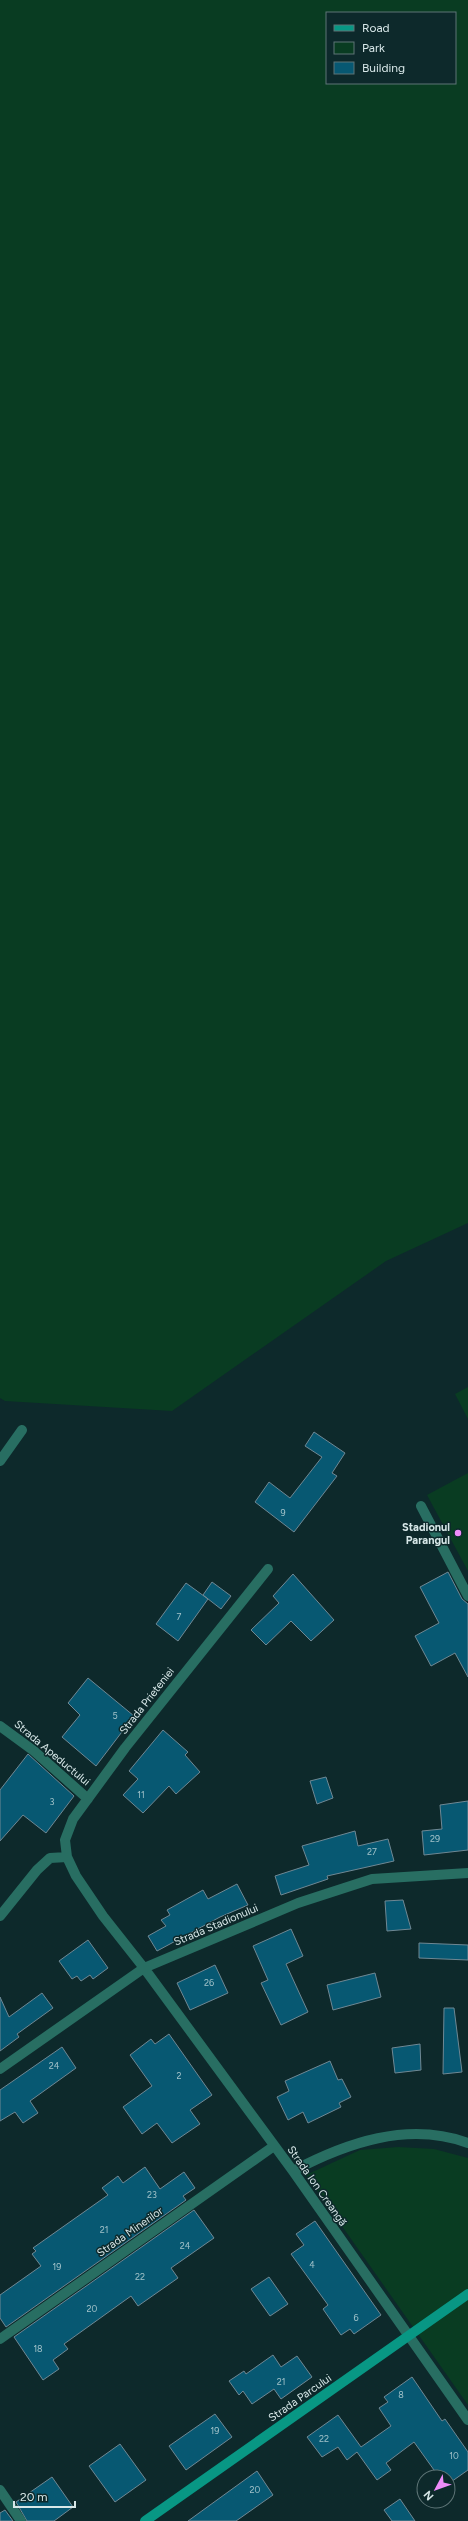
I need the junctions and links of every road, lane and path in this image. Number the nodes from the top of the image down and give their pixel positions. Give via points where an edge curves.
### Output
1 (22, 1430) dead end
2 (0, 1461) edge
3 (421, 1506) dead end
4 (268, 1569) dead end
5 (468, 1596) edge
6 (0, 1726) edge
7 (88, 1799) junction
8 (66, 1857) junction
9 (468, 1873) edge
10 (0, 1916) edge
11 (144, 1968) junction
12 (0, 2068) edge
13 (468, 2143) edge
14 (274, 2146) junction
15 (293, 2172) junction
16 (468, 2294) edge
17 (409, 2336) junction
18 (0, 2339) edge
19 (468, 2420) edge
20 (0, 2490) edge
21 (21, 2521) edge
22 (145, 2521) edge

1 - 2 street
3 - 5 street
4 - 7 street, Strada Prieteniei via 125,1748
6 - 7 street, Strada Apeductului via 34,1751
7 - 8 street, Strada Prieteniei via 73,1820 65,1840
8 - 10 street via 50,1858 37,1870
8 - 11 street, Strada Prieteniei via 103,1916
9 - 11 street, Strada Stadionului via 372,1879 298,1903
11 - 12 street, Strada Stadionului
11 - 14 street, Strada Ion Creangă
13 - 15 street via 427,2135 394,2135 362,2141 323,2155
14 - 15 street, Strada Ion Creangă
14 - 18 street, Strada Minerilor
15 - 17 street, Strada Ion Creangă
16 - 17 main road, Strada Parcului
17 - 19 street, Strada Ion Creangă
17 - 22 main road, Strada Parcului
20 - 21 street

